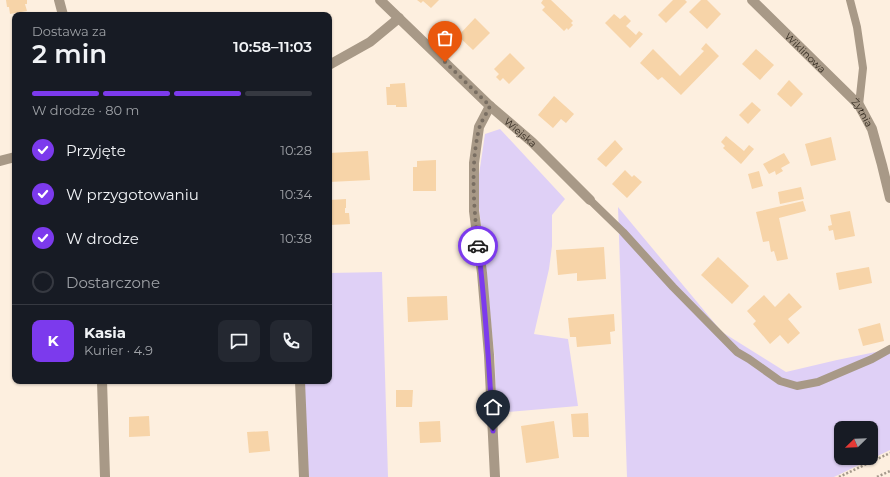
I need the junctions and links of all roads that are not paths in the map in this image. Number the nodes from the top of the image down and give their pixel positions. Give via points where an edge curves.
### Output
1 (59, 0) edge
2 (380, 0) edge
3 (752, 0) edge
4 (850, 0) edge
5 (62, 12) edge
6 (399, 18) junction
7 (332, 63) edge
8 (490, 106) junction
9 (859, 106) junction
10 (12, 158) edge
11 (0, 161) edge
12 (890, 198) edge
13 (590, 200) joint
14 (890, 349) edge
15 (102, 384) edge
16 (300, 384) edge
17 (105, 477) edge
18 (304, 477) edge
19 (495, 477) edge

1 - 5 street
2 - 6 street, Wiejska
3 - 9 street, Wiklinowa
4 - 9 lane, Żytnia via 863,68
6 - 7 street via 370,42
6 - 8 street, Wiejska
8 - 13 street, Wiejska via 532,142
8 - 19 street via 479,127 474,163 474,211 489,355
9 - 12 street, Żytnia via 872,129
10 - 11 street
13 - 14 lane via 737,352 780,381 796,386 818,382 872,360
15 - 17 street
16 - 18 street

